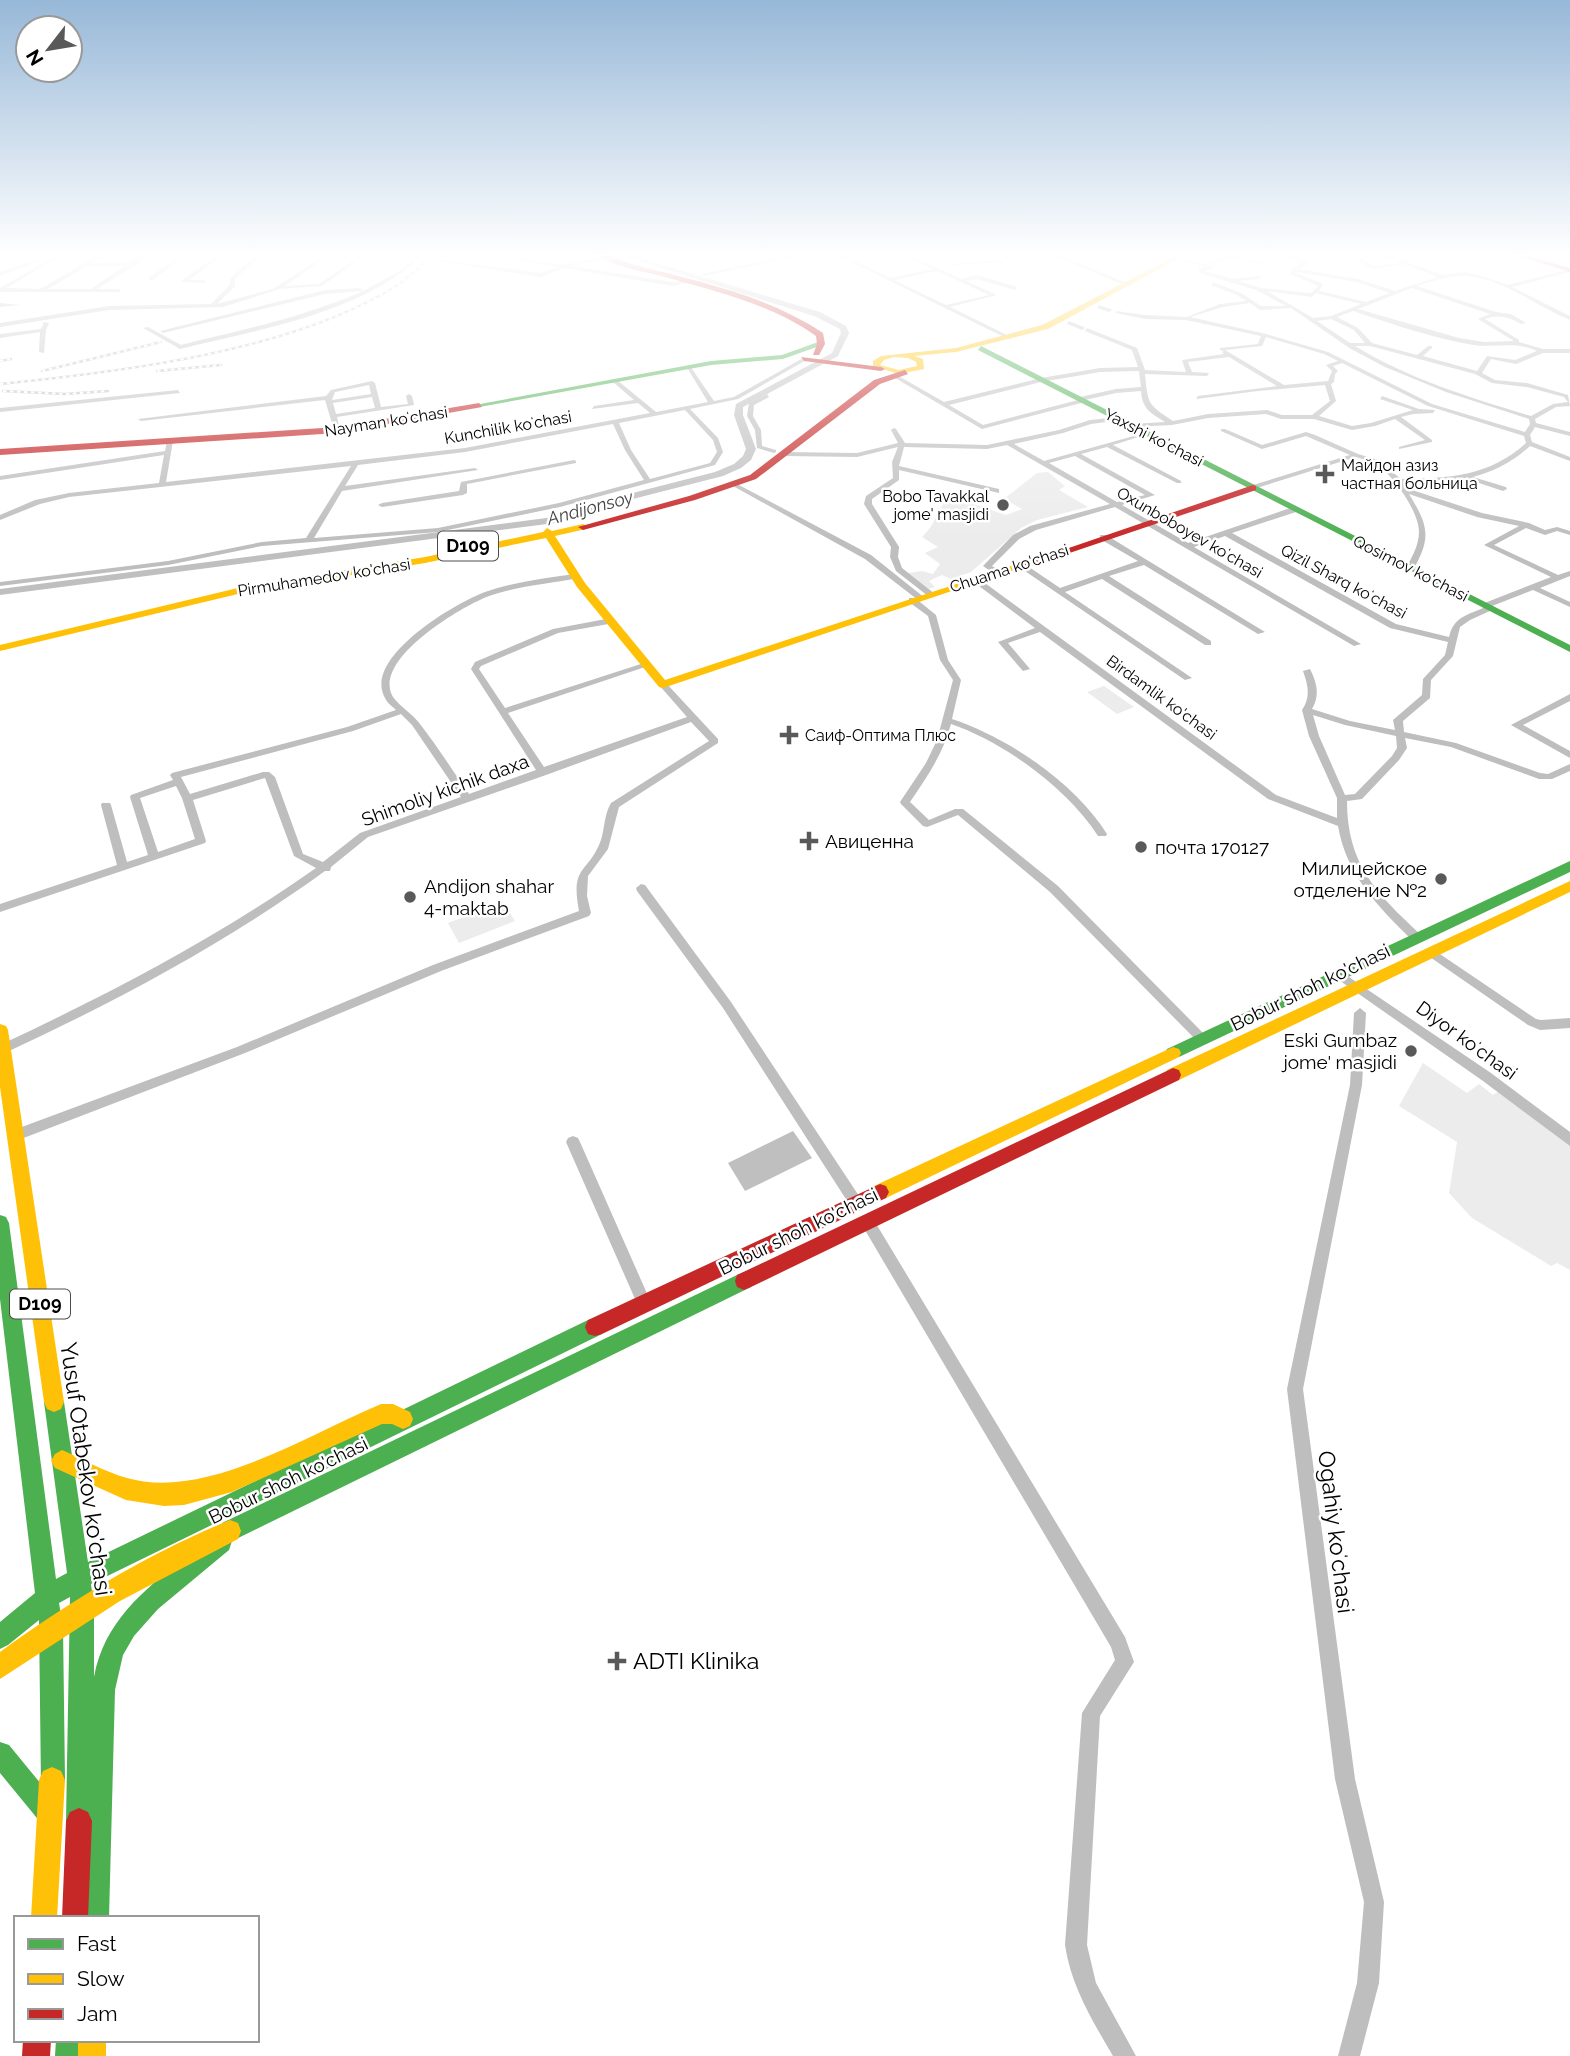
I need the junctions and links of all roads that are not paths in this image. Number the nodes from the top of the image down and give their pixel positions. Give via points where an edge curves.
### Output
1 (42, 349) edge
2 (822, 349) edge
3 (961, 349) edge
4 (977, 349) edge
5 (983, 349) edge
6 (1135, 349) edge
7 (1229, 349) edge
8 (1307, 349) edge
9 (1355, 349) edge
10 (1387, 349) edge
11 (1428, 349) edge
12 (1537, 349) edge
13 (1221, 350) junction
14 (1542, 351) junction
15 (1570, 351) edge
16 (42, 352) dead end
17 (823, 352) junction
18 (1194, 354) dead end
19 (894, 355) junction
20 (1231, 355) junction
21 (1365, 355) junction
22 (767, 358) junction
23 (1417, 358) junction
24 (805, 359) junction
25 (1344, 361) junction
26 (921, 367) junction
27 (688, 368) junction
28 (1142, 371) junction
29 (893, 372) junction
30 (1479, 373) junction
31 (1190, 374) junction
32 (1207, 374) dead end
33 (615, 381) junction
34 (1042, 381) junction
35 (1327, 383) junction
36 (1282, 386) junction
37 (1144, 389) junction
38 (178, 392) dead end
39 (375, 395) junction
40 (409, 396) dead end
41 (767, 396) dead end
42 (1198, 398) dead end
43 (1382, 398) dead end
44 (1569, 398) edge
45 (328, 400) junction
46 (1082, 400) junction
47 (639, 401) junction
48 (712, 404) junction
49 (945, 404) junction
50 (594, 408) dead end
51 (686, 408) junction
52 (1416, 409) junction
53 (0, 410) edge
54 (378, 410) junction
55 (1444, 410) junction
56 (412, 411) junction
57 (656, 415) junction
58 (1314, 417) junction
59 (1396, 417) junction
60 (141, 419) dead end
61 (1327, 421) junction
62 (1532, 421) junction
63 (616, 422) junction
64 (335, 423) junction
65 (1172, 423) junction
66 (1132, 426) junction
67 (894, 430) dead end
68 (1223, 430) dead end
69 (1570, 434) edge
70 (1313, 436) junction
71 (1528, 439) junction
72 (902, 444) junction
73 (1010, 444) junction
74 (1109, 444) junction
75 (168, 447) junction
76 (1401, 448) dead end
77 (465, 450) junction
78 (0, 452) edge
79 (779, 453) junction
80 (1076, 454) junction
81 (1356, 455) junction
82 (1570, 459) edge
83 (574, 462) dead end
84 (356, 463) junction
85 (1043, 463) junction
86 (895, 467) junction
87 (475, 470) junction
88 (1466, 477) junction
89 (0, 478) edge
90 (480, 480) junction
91 (648, 482) junction
92 (1180, 482) dead end
93 (162, 484) junction
94 (735, 485) junction
95 (1401, 485) junction
96 (1253, 488) junction
97 (341, 489) junction
98 (1503, 489) dead end
99 (996, 491) dead end
100 (1115, 504) junction
101 (382, 505) dead end
102 (1296, 509) junction
103 (0, 518) edge
104 (1146, 523) junction
105 (1526, 525) junction
106 (549, 533) junction
107 (1226, 533) junction
108 (1570, 533) edge
109 (1103, 537) junction
110 (308, 541) junction
111 (1188, 546) junction
112 (1144, 562) junction
113 (1020, 565) junction
114 (1410, 568) junction
115 (998, 572) junction
116 (1570, 573) edge
117 (575, 576) junction
118 (1103, 576) junction
119 (1557, 577) junction
120 (975, 580) junction
121 (0, 584) edge
122 (1531, 587) junction
123 (1059, 591) junction
124 (921, 597) junction
125 (1570, 606) edge
126 (1487, 607) junction
127 (611, 621) junction
128 (1044, 628) junction
129 (556, 631) junction
130 (1261, 632) dead end
131 (529, 633) dead end
132 (0, 639) edge
133 (1453, 641) junction
134 (1208, 643) dead end
135 (1357, 644) dead end
136 (0, 648) edge
137 (1570, 649) edge
138 (647, 665) junction
139 (1026, 669) dead end
140 (1307, 671) dead end
141 (1188, 678) dead end
142 (663, 685) junction
143 (1570, 697) edge
144 (1307, 710) junction
145 (402, 711) junction
146 (502, 712) junction
147 (692, 718) junction
148 (947, 720) junction
149 (1401, 734) junction
150 (1570, 755) edge
151 (1570, 767) edge
152 (543, 773) junction
153 (1558, 773) junction
154 (1570, 781) edge
155 (178, 782) junction
156 (187, 798) junction
157 (1342, 798) junction
158 (467, 799) junction
159 (106, 805) dead end
160 (1340, 823) junction
161 (1102, 834) dead end
162 (154, 857) junction
163 (1570, 866) edge
164 (123, 867) junction
165 (326, 868) junction
166 (1570, 886) edge
167 (641, 888) dead end
168 (0, 908) edge
169 (1416, 937) junction
170 (1431, 953) junction
171 (1340, 975) junction
172 (1359, 988) junction
173 (1360, 1013) dead end
174 (1570, 1023) edge
175 (0, 1030) edge
176 (1203, 1040) junction
177 (3, 1049) junction
178 (1105, 1086) junction
179 (1119, 1102) junction
180 (1011, 1130) junction
181 (16, 1135) junction
182 (1570, 1140) edge
183 (573, 1142) dead end
184 (1024, 1147) junction
185 (856, 1203) junction
186 (867, 1221) junction
187 (0, 1223) edge
188 (644, 1303) junction
189 (404, 1419) junction
190 (62, 1461) junction
191 (234, 1530) junction
192 (80, 1578) junction
193 (48, 1597) junction
194 (83, 1606) junction
195 (51, 1627) junction
196 (0, 1637) edge
197 (0, 1667) edge
198 (0, 1754) edge
199 (50, 1814) junction
200 (44, 1916) edge
201 (75, 1916) edge
202 (96, 1916) edge
203 (1125, 2056) edge
204 (1349, 2056) edge

1 - 16 street
2 - 17 main road
3 - 19 main road, D109
4 - 26 main road, D109
5 - 34 main road, Yaxshi koʻchasi
6 - 28 street
7 - 13 street
8 - 25 street
9 - 21 street
10 - 23 street
11 - 23 street
12 - 14 street
13 - 18 street
13 - 20 street
14 - 15 street
14 - 30 street via 1516,362 1489,357
17 - 19 main road
17 - 22 main road
17 - 24 main road
17 - 29 main road
19 - 26 main road via 916,358
19 - 29 main road, D109 via 877,360 877,366
20 - 31 street via 1184,361
20 - 36 street
21 - 25 street
21 - 62 street via 1426,383
22 - 24 main road
22 - 27 main road, Nayman koʻchasi
23 - 30 street
24 - 48 street via 736,398
25 - 35 street via 1329,365 1335,371
25 - 55 street
26 - 29 main road, D109
27 - 33 main road, Nayman koʻchasi
27 - 48 street
28 - 31 street
28 - 34 street via 1100,370
28 - 37 street
29 - 49 street
29 - 79 main road, Pirmuhamedov ko'chasi / D109
30 - 44 street via 1493,382 1527,385
31 - 32 street
33 - 47 street
33 - 56 main road, Nayman koʻchasi
34 - 46 main road, Yaxshi koʻchasi
34 - 49 street
35 - 36 street
35 - 58 street via 1333,401
36 - 42 street
37 - 46 street
37 - 65 street via 1145,401 1153,411
38 - 53 street
39 - 45 street
39 - 45 street via 372,383 333,391
39 - 54 street
40 - 56 street
41 - 79 street via 751,404 750,416 758,430 759,447
43 - 52 street
44 - 62 street
45 - 60 street
45 - 64 street
46 - 49 street via 982,427
46 - 66 main road, Yaxshi koʻchasi
47 - 50 street
47 - 57 street
48 - 51 street, Kunchilik koʻchasi
51 - 57 street, Kunchilik koʻchasi
51 - 91 street via 716,439 720,452 713,464
52 - 55 street
52 - 59 street
54 - 56 street
54 - 64 street
55 - 71 street
56 - 64 main road, Nayman koʻchasi
57 - 63 street, Kunchilik koʻchasi
58 - 61 street
58 - 65 street via 1267,412
59 - 61 street via 1355,428
59 - 76 street via 1430,441
61 - 70 street
62 - 69 street
62 - 71 street
63 - 77 street, Kunchilik koʻchasi
63 - 91 street
64 - 75 main road, Nayman koʻchasi
65 - 66 street
66 - 73 street via 1090,422
66 - 74 street
66 - 96 main road, Yaxshi koʻchasi
67 - 72 street
68 - 70 street via 1262,447
70 - 81 street
71 - 82 street
71 - 88 street via 1518,456
72 - 73 street
72 - 79 street via 857,455
72 - 86 street
73 - 85 street, Oxunboboyev koʻchasi
74 - 80 street
74 - 92 street
75 - 78 main road, Nayman koʻchasi
75 - 89 street
75 - 93 street
77 - 84 street, Kunchilik koʻchasi
77 - 87 street
79 - 94 main road, Pirmuhamedov ko'chasi / D109 via 753,477
79 - 106 main road, Pirmuhamedov ko'chasi / D109 via 726,481
80 - 85 street
80 - 100 street via 1151,495
81 - 95 street via 1376,461
81 - 96 street, Chuama ko'chasi
83 - 90 street
84 - 93 street, Kunchilik koʻchasi
84 - 97 street
85 - 100 street, Oxunboboyev koʻchasi
86 - 99 street
86 - 124 street via 897,479 877,491 868,504 895,547 899,569
87 - 90 street
87 - 97 street
88 - 95 street
88 - 98 street
90 - 101 street via 463,483 463,493
91 - 110 street via 438,530
93 - 103 street, Kunchilik koʻchasi via 69,495
94 - 106 main road, Pirmuhamedov ko'chasi / D109
94 - 124 street via 868,556
95 - 105 street via 1480,515
95 - 114 street via 1424,527 1423,545
96 - 102 main road, Qosimov ko'chasi
96 - 104 main road, Chuama ko'chasi
97 - 110 street
100 - 104 street, Oxunboboyev koʻchasi
100 - 115 street via 1016,537 987,566
102 - 107 street
102 - 114 main road, Qosimov ko'chasi
104 - 109 main road, Chuama ko'chasi
104 - 111 street, Oxunboboyev koʻchasi
105 - 108 street via 1545,533 1554,529
105 - 119 street via 1488,545
106 - 117 main road
106 - 132 main road, Pirmuhamedov ko'chasi / D109 via 242,583
106 - 136 main road, Pirmuhamedov ko'chasi / D109 via 425,560 242,590
107 - 111 street
107 - 133 street, Qizil Sharq koʻchasi via 1393,626
109 - 112 street
109 - 113 main road, Chuama ko'chasi
110 - 121 street
111 - 135 street, Oxunboboyev koʻchasi
112 - 118 street
112 - 130 street
113 - 115 main road, Chuama ko'chasi
113 - 123 street
114 - 126 main road, Qosimov ko'chasi
115 - 120 main road, Chuama ko'chasi
116 - 119 street
117 - 127 main road
117 - 145 street via 485,594 421,635 396,657 388,673 387,693
118 - 123 street
118 - 134 street
119 - 122 street
120 - 124 main road, Chuama ko'chasi
120 - 128 street, Birdamlik ko'chasi
122 - 125 street
122 - 126 street
123 - 141 street
124 - 142 main road, Chuama ko'chasi
124 - 148 street via 932,615 944,660 957,680
126 - 133 street via 1456,626
126 - 137 main road, Qosimov ko'chasi
127 - 129 street
127 - 138 main road
128 - 139 street via 1002,642
128 - 160 street, Birdamlik ko'chasi via 1272,797
129 - 131 street
129 - 146 street via 475,668
133 - 149 street via 1447,659 1427,679 1427,696 1398,720
138 - 142 main road
138 - 146 street
140 - 144 street via 1314,694
142 - 147 street
143 - 150 street via 1516,725
144 - 149 street
144 - 157 street
145 - 155 street via 175,775
145 - 158 street via 425,736
146 - 152 street
147 - 152 street, Shimoliy kichik daxa
147 - 181 street via 715,741 615,804 608,817 607,836 578,888 585,913
148 - 161 street via 965,724 1035,768 1091,814
148 - 176 street via 931,763 905,802 927,824 959,811 1054,889
149 - 153 street via 1453,745 1539,776
149 - 157 street via 1402,748 1396,758 1358,797
151 - 153 street
152 - 158 street, Shimoliy kichik daxa
153 - 154 street
155 - 156 street
155 - 162 street via 135,797
156 - 162 street via 201,841
156 - 165 street via 266,774 299,856
157 - 160 street
158 - 165 street, Shimoliy kichik daxa via 363,835
159 - 164 street
160 - 169 street via 1359,876
162 - 164 street
163 - 169 main road, Bobur shoh ko'chasi
164 - 168 street
165 - 177 street, Shimoliy kichik daxa via 246,920 87,1010
166 - 170 main road, Bobur shoh ko'chasi
167 - 185 street via 727,1005
169 - 171 main road, Bobur shoh ko'chasi
170 - 172 main road, Bobur shoh ko'chasi
170 - 174 street via 1532,1021 1540,1025
171 - 172 street, Diyor koʻchasi
171 - 176 main road, Bobur shoh ko'chasi
172 - 179 main road, Bobur shoh ko'chasi
172 - 182 street, Diyor koʻchasi
173 - 204 street, Ogahiy koʻchasi via 1356,1085 1295,1389 1345,1779 1374,1902 1368,1983
175 - 177 main road, Yusuf Otabekov ko'chasi / D109
176 - 178 main road, Bobur shoh ko'chasi
177 - 181 main road, Yusuf Otabekov ko'chasi / D109
178 - 179 main road
178 - 180 main road, Bobur shoh ko'chasi
179 - 184 main road, Bobur shoh ko'chasi
180 - 184 main road
180 - 185 main road, Bobur shoh ko'chasi
181 - 190 main road, Yusuf Otabekov ko'chasi / D109
183 - 188 street
184 - 186 main road, Bobur shoh ko'chasi
185 - 188 main road, Bobur shoh ko'chasi
186 - 191 main road, Bobur shoh ko'chasi
186 - 203 street via 1119,1643 1125,1661 1091,1713 1076,1945 1084,1983
187 - 193 main road, D109
188 - 189 main road, Bobur shoh ko'chasi
189 - 190 main road via 381,1414 209,1490 133,1493
189 - 192 main road, Bobur shoh ko'chasi
190 - 192 main road, Yusuf Otabekov ko'chasi / D109
191 - 194 main road, Bobur shoh ko'chasi
191 - 202 main road via 130,1623 107,1666
192 - 193 main road, Bobur shoh ko'chasi
192 - 194 main road, Yusuf Otabekov ko'chasi / D109
193 - 195 main road
193 - 196 main road, Bobur shoh ko'chasi
194 - 195 main road, Bobur shoh ko'chasi
194 - 201 main road, Yusuf Otabekov ko'chasi
195 - 197 main road, Bobur shoh ko'chasi
195 - 199 main road via 54,1753
198 - 199 main road
199 - 200 main road

